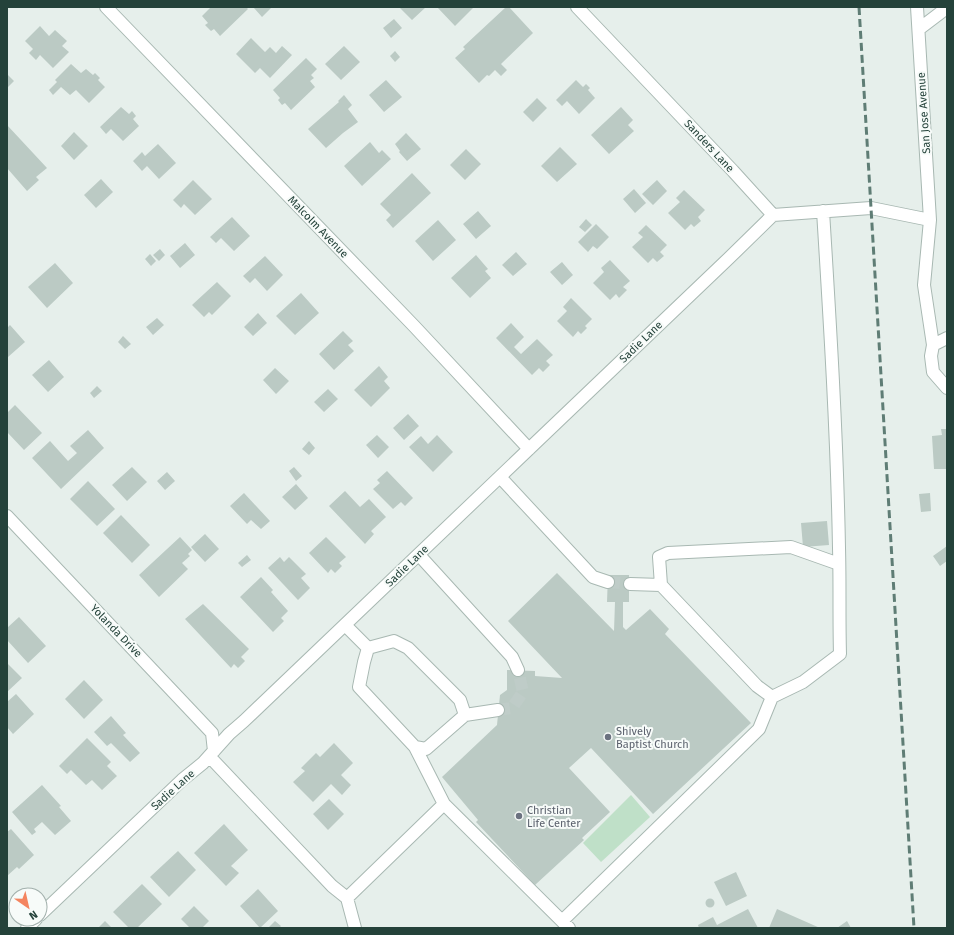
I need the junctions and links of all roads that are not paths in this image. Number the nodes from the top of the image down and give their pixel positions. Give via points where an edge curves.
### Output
1 (106, 7) edge
2 (577, 7) edge
3 (918, 7) edge
4 (947, 9) edge
5 (919, 29) junction
6 (823, 211) junction
7 (773, 215) junction
8 (930, 220) junction
9 (947, 338) edge
10 (933, 345) junction
11 (947, 388) edge
12 (529, 449) junction
13 (500, 477) junction
14 (7, 516) edge
15 (419, 555) junction
16 (839, 564) junction
17 (608, 582) tunnel mouth
18 (630, 584) tunnel mouth
19 (661, 585) junction
20 (345, 625) junction
21 (368, 648) junction
22 (518, 670) tunnel mouth
23 (772, 697) junction
24 (498, 710) tunnel mouth
25 (465, 716) junction
26 (415, 747) junction
27 (211, 754) junction
28 (444, 804) junction
29 (347, 898) junction
30 (48, 907) edge
31 (566, 925) edge
32 (355, 928) edge

1 - 12 street, Malcolm Avenue
2 - 7 street, Sanders Lane
3 - 5 street, San Jose Avenue
4 - 5 street
5 - 8 street, San Jose Avenue
6 - 7 street
6 - 8 street via 871,208
6 - 16 street via 830,317
7 - 12 street, Sadie Lane
8 - 10 street via 924,285
9 - 10 street
10 - 11 street via 933,372
12 - 13 street, Sadie Lane
13 - 15 street, Sadie Lane
13 - 17 street via 593,577
14 - 27 street, Yolanda Drive via 212,733
15 - 20 street, Sadie Lane
15 - 22 street via 512,657
16 - 19 street via 791,547 668,553 659,557
16 - 23 street via 840,654 803,682
18 - 19 street
19 - 23 street via 757,686
20 - 21 street
20 - 27 street, Sadie Lane
21 - 25 street via 394,641 408,648 460,700
21 - 26 street via 360,687
23 - 31 street via 759,729
24 - 25 street
25 - 26 street via 426,749
26 - 28 street
27 - 29 street via 332,886
27 - 30 street, Sadie Lane
28 - 29 street
28 - 31 street
29 - 32 street

